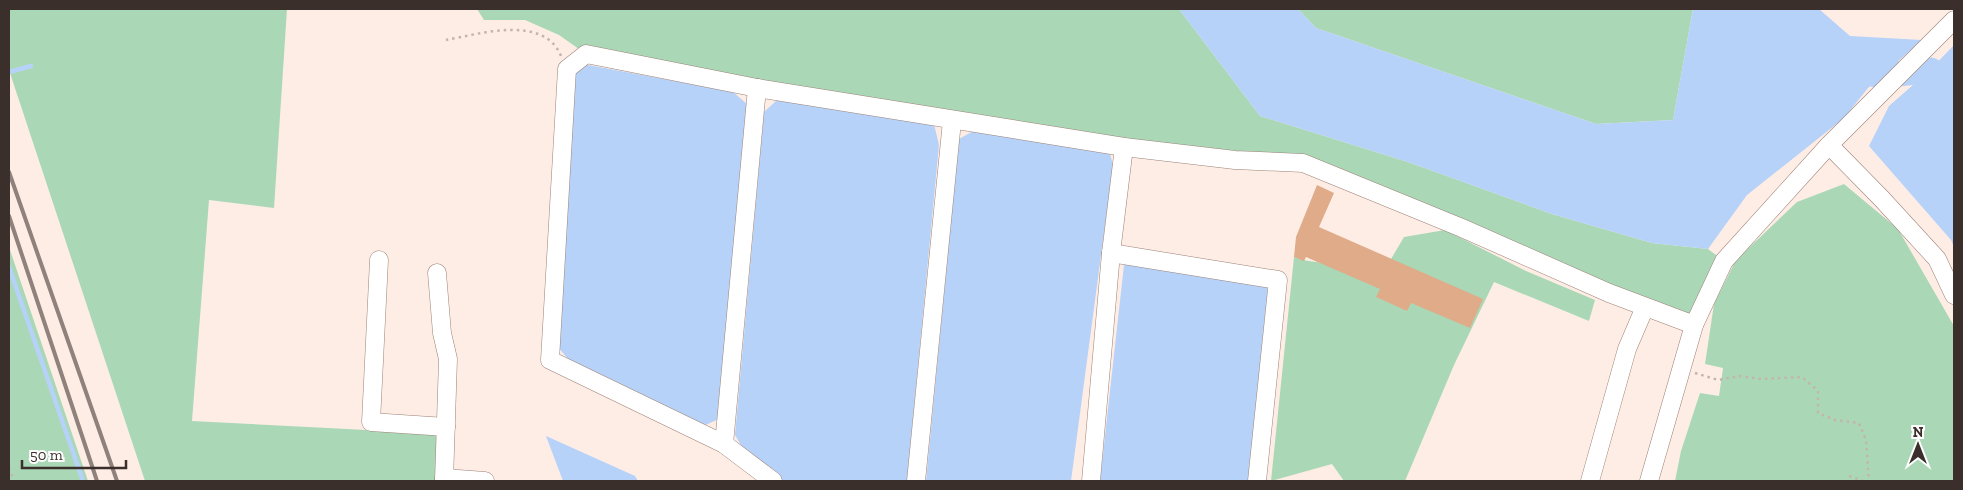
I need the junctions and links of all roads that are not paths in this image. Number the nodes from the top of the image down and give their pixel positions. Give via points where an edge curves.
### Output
1 (1954, 20) edge
2 (757, 88) junction
3 (952, 121) junction
4 (1829, 145) junction
5 (1124, 147) junction
6 (1111, 253) junction
7 (379, 260) dead end
8 (437, 273) dead end
9 (1954, 296) edge
10 (1645, 306) junction
11 (1694, 325) junction
12 (446, 427) junction
13 (724, 444) junction
14 (444, 480) edge
15 (485, 481) edge
16 (773, 481) edge
17 (916, 481) edge
18 (1092, 481) edge
19 (1257, 481) edge
20 (1590, 481) edge
21 (1649, 481) edge

1 - 4 street
2 - 3 street
2 - 13 street
2 - 13 street via 586,54 567,69 550,360
3 - 5 street
3 - 17 street
4 - 9 street via 1937,259
4 - 11 street via 1724,261
5 - 6 street
5 - 10 street via 1235,160 1303,163
6 - 18 street
6 - 19 street via 1278,280
7 - 12 street via 371,422
8 - 12 street via 442,333 448,359
10 - 11 street
10 - 20 street via 1627,349
11 - 21 street
12 - 14 street
13 - 16 street
14 - 15 street

